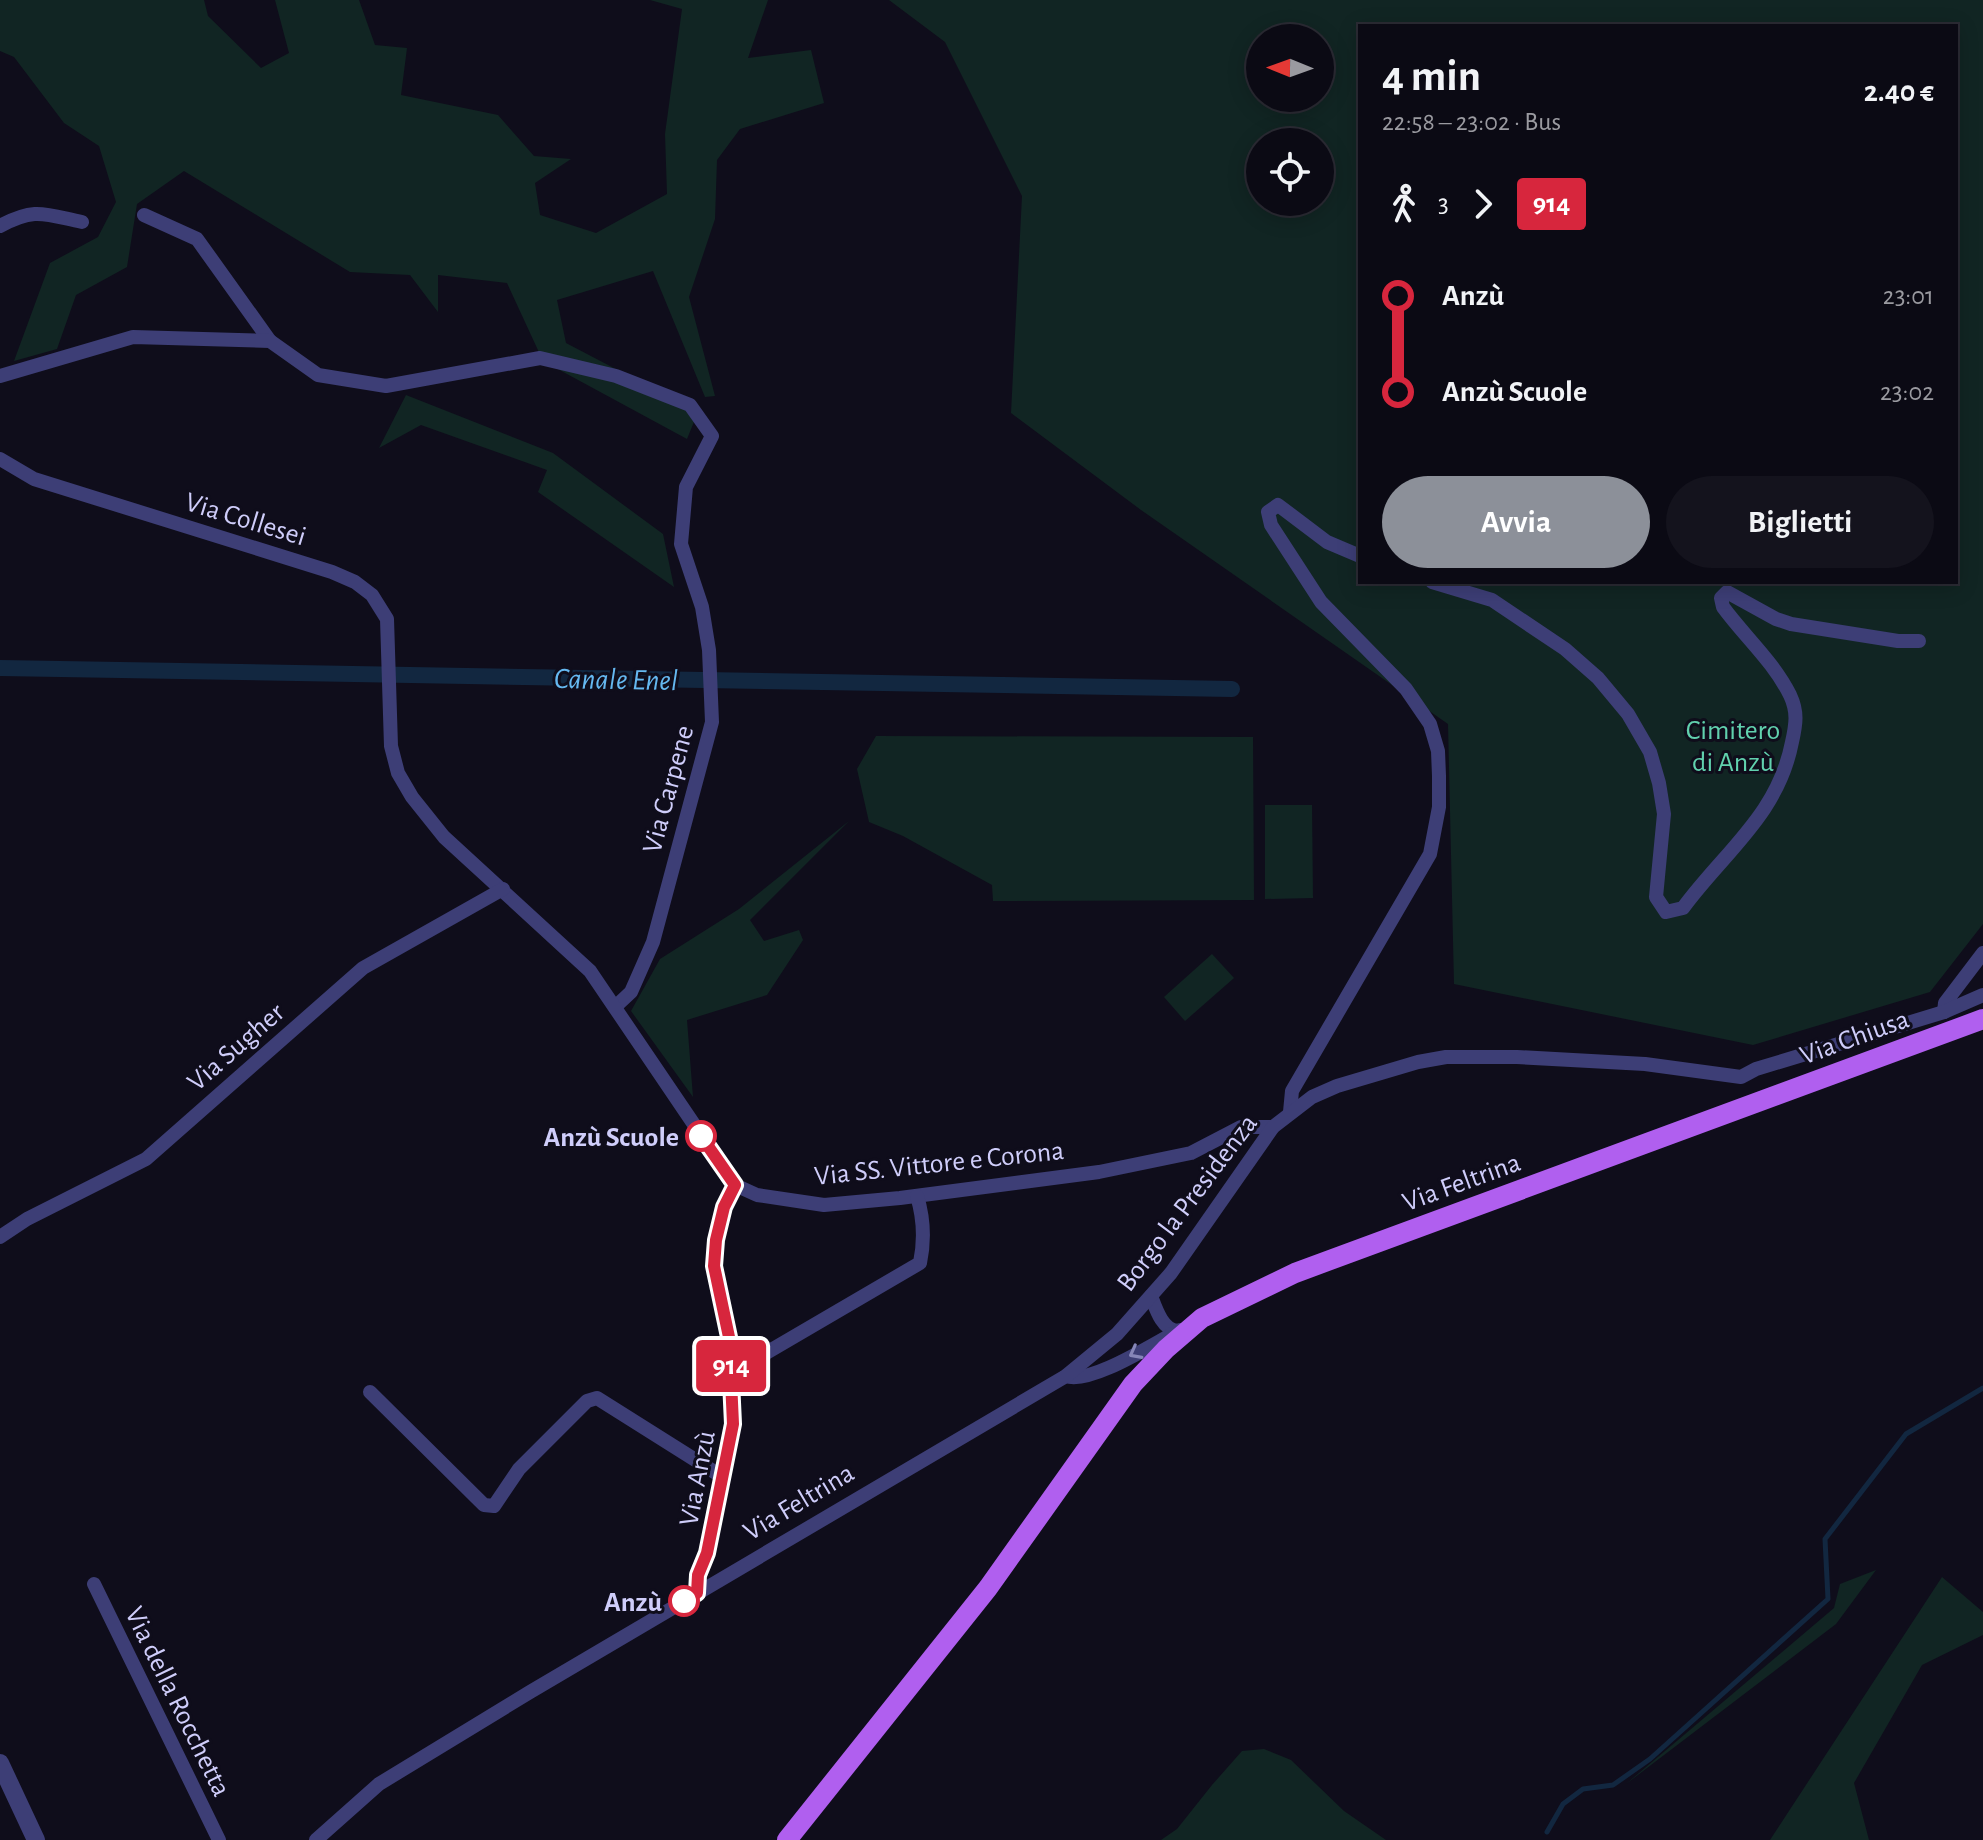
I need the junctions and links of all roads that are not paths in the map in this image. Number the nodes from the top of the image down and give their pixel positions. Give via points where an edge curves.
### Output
1 (144, 215) dead end
2 (82, 222) dead end
3 (0, 226) edge
4 (270, 341) junction
5 (0, 376) edge
6 (0, 459) edge
7 (1358, 555) edge
8 (1439, 584) edge
9 (1919, 641) dead end
10 (503, 889) junction
11 (1983, 953) edge
12 (1983, 995) edge
13 (615, 1007) junction
14 (1944, 1012) junction
15 (1983, 1019) edge
16 (1745, 1106) joint
17 (1290, 1112) junction
18 (1273, 1127) junction
19 (735, 1185) junction
20 (917, 1196) junction
21 (0, 1237) edge
22 (1151, 1296) junction
23 (1202, 1318) junction
24 (1177, 1331) junction
25 (732, 1373) junction
26 (1066, 1376) junction
27 (370, 1392) dead end
28 (724, 1478) junction
29 (94, 1584) dead end
30 (697, 1593) junction
31 (0, 1763) edge
32 (36, 1840) edge
33 (219, 1840) edge
34 (316, 1840) edge
35 (787, 1840) edge

1 - 4 street via 197,239
2 - 3 street via 35,212
4 - 5 street via 133,337
4 - 13 street, Via Carpene via 318,375 386,386 540,358 616,376 690,405 712,436 686,487 681,544 702,607 712,722 653,942 631,992
6 - 10 street, Via Collesei via 34,479 332,572 372,595 384,610 389,631 391,746 404,784 444,837
7 - 17 street via 1327,542 1278,505 1268,512 1271,525 1321,602 1406,689 1430,724 1438,751 1439,807 1430,854 1292,1091
8 - 9 street via 1492,600 1565,649 1628,714 1650,752 1659,783 1664,814 1656,897 1666,912 1683,908 1765,810 1777,790 1797,716 1776,672 1736,625 1721,598 1727,592 1736,595 1791,624
10 - 13 street via 590,971
10 - 21 street, Via Sugher via 363,968 146,1159
11 - 14 street via 1945,1003
12 - 14 street
13 - 19 street
14 - 17 street, Borgo la Presidenza via 1741,1077 1645,1064 1446,1057 1337,1086
15 - 16 main road, Via Chiusa
16 - 23 main road, Via Feltrina via 1295,1273
17 - 18 street, Borgo la Presidenza
18 - 20 street, Via SS. Vittore e Corona via 1241,1127 1191,1153 1099,1172
18 - 22 street, Borgo la Presidenza
19 - 20 street, Via SS. Vittore e Corona via 757,1195 824,1205
19 - 25 street, Via Anzù via 724,1207 714,1266
20 - 25 street via 924,1218 920,1263
22 - 24 street via 1165,1324
22 - 26 street, Borgo la Presidenza via 1117,1334
23 - 24 street, Via Feltrina
23 - 35 main road, Via Feltrina via 1133,1384 988,1588
24 -> 26 street, Via Feltrina via 1102,1370 1079,1378
25 - 28 street, Via Anzù via 733,1424
26 - 30 street, Via Feltrina
27 - 28 street via 484,1505 494,1506 519,1469 587,1401 597,1398
28 - 30 street, Via Anzù
29 - 33 street, Via della Rocchetta
30 - 34 street, Via Feltrina via 379,1784
31 - 32 street

